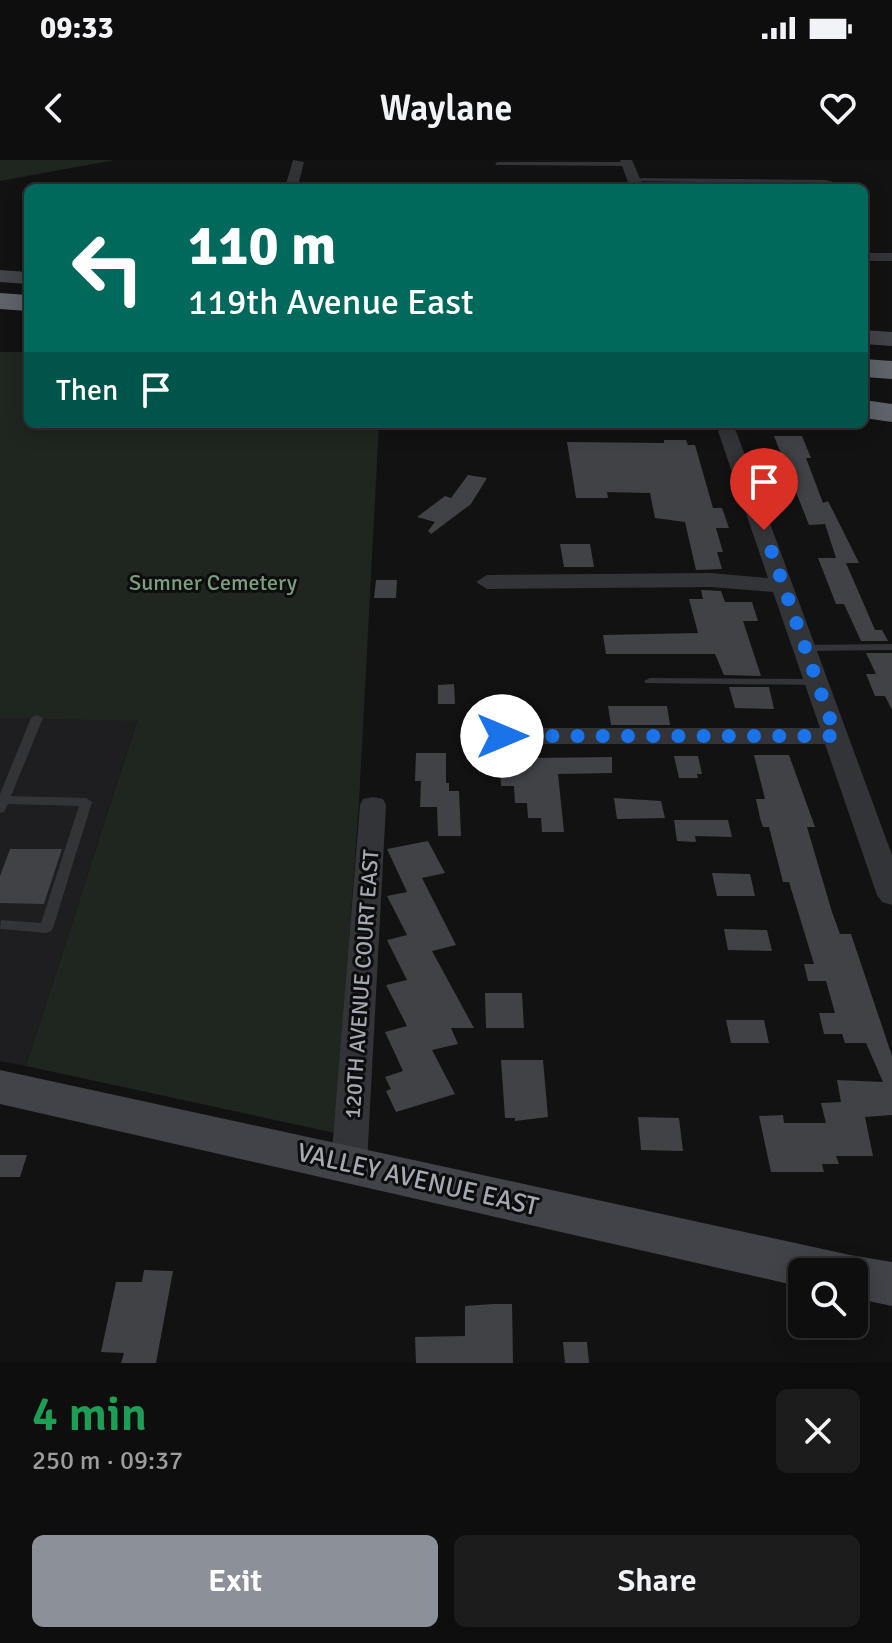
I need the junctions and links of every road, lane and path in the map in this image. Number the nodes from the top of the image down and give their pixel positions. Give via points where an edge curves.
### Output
1 (298, 162) dead end
2 (627, 162) edge
3 (497, 164) dead end
4 (292, 184) edge
5 (635, 184) edge
6 (868, 257) edge
7 (892, 257) edge
8 (0, 276) edge
9 (24, 278) edge
10 (0, 301) edge
11 (24, 303) edge
12 (868, 337) edge
13 (892, 339) edge
14 (868, 365) edge
15 (892, 367) edge
16 (868, 398) edge
17 (892, 401) edge
18 (868, 410) edge
19 (892, 413) edge
20 (727, 431) dead end
21 (487, 582) dead end
22 (784, 586) junction
23 (892, 647) edge
24 (805, 648) junction
25 (650, 681) dead end
26 (817, 682) junction
27 (37, 718) dead end
28 (502, 736) dead end
29 (836, 736) junction
30 (2, 804) edge
31 (373, 805) dead end
32 (892, 895) edge
33 (0, 925) edge
34 (0, 1087) edge
35 (349, 1164) junction
36 (788, 1262) edge
37 (868, 1279) edge
38 (892, 1284) edge

1 - 4 street
2 - 3 lane
2 - 5 street
6 - 7 street
8 - 9 main road
10 - 11 highway
12 - 13 main road
14 - 15 highway
16 - 17 highway
18 - 19 highway
20 - 22 street
21 - 22 street via 711,580
22 - 24 street
23 - 24 lane
24 - 26 street
25 - 26 lane
26 - 29 street
27 - 30 lane
28 - 29 street
29 - 32 street
30 - 33 lane via 86,802 46,928
31 - 35 street, 120TH AVENUE COURT EAST
34 - 35 main road, VALLEY AVENUE EAST
35 - 36 main road, VALLEY AVENUE EAST
37 - 38 main road

